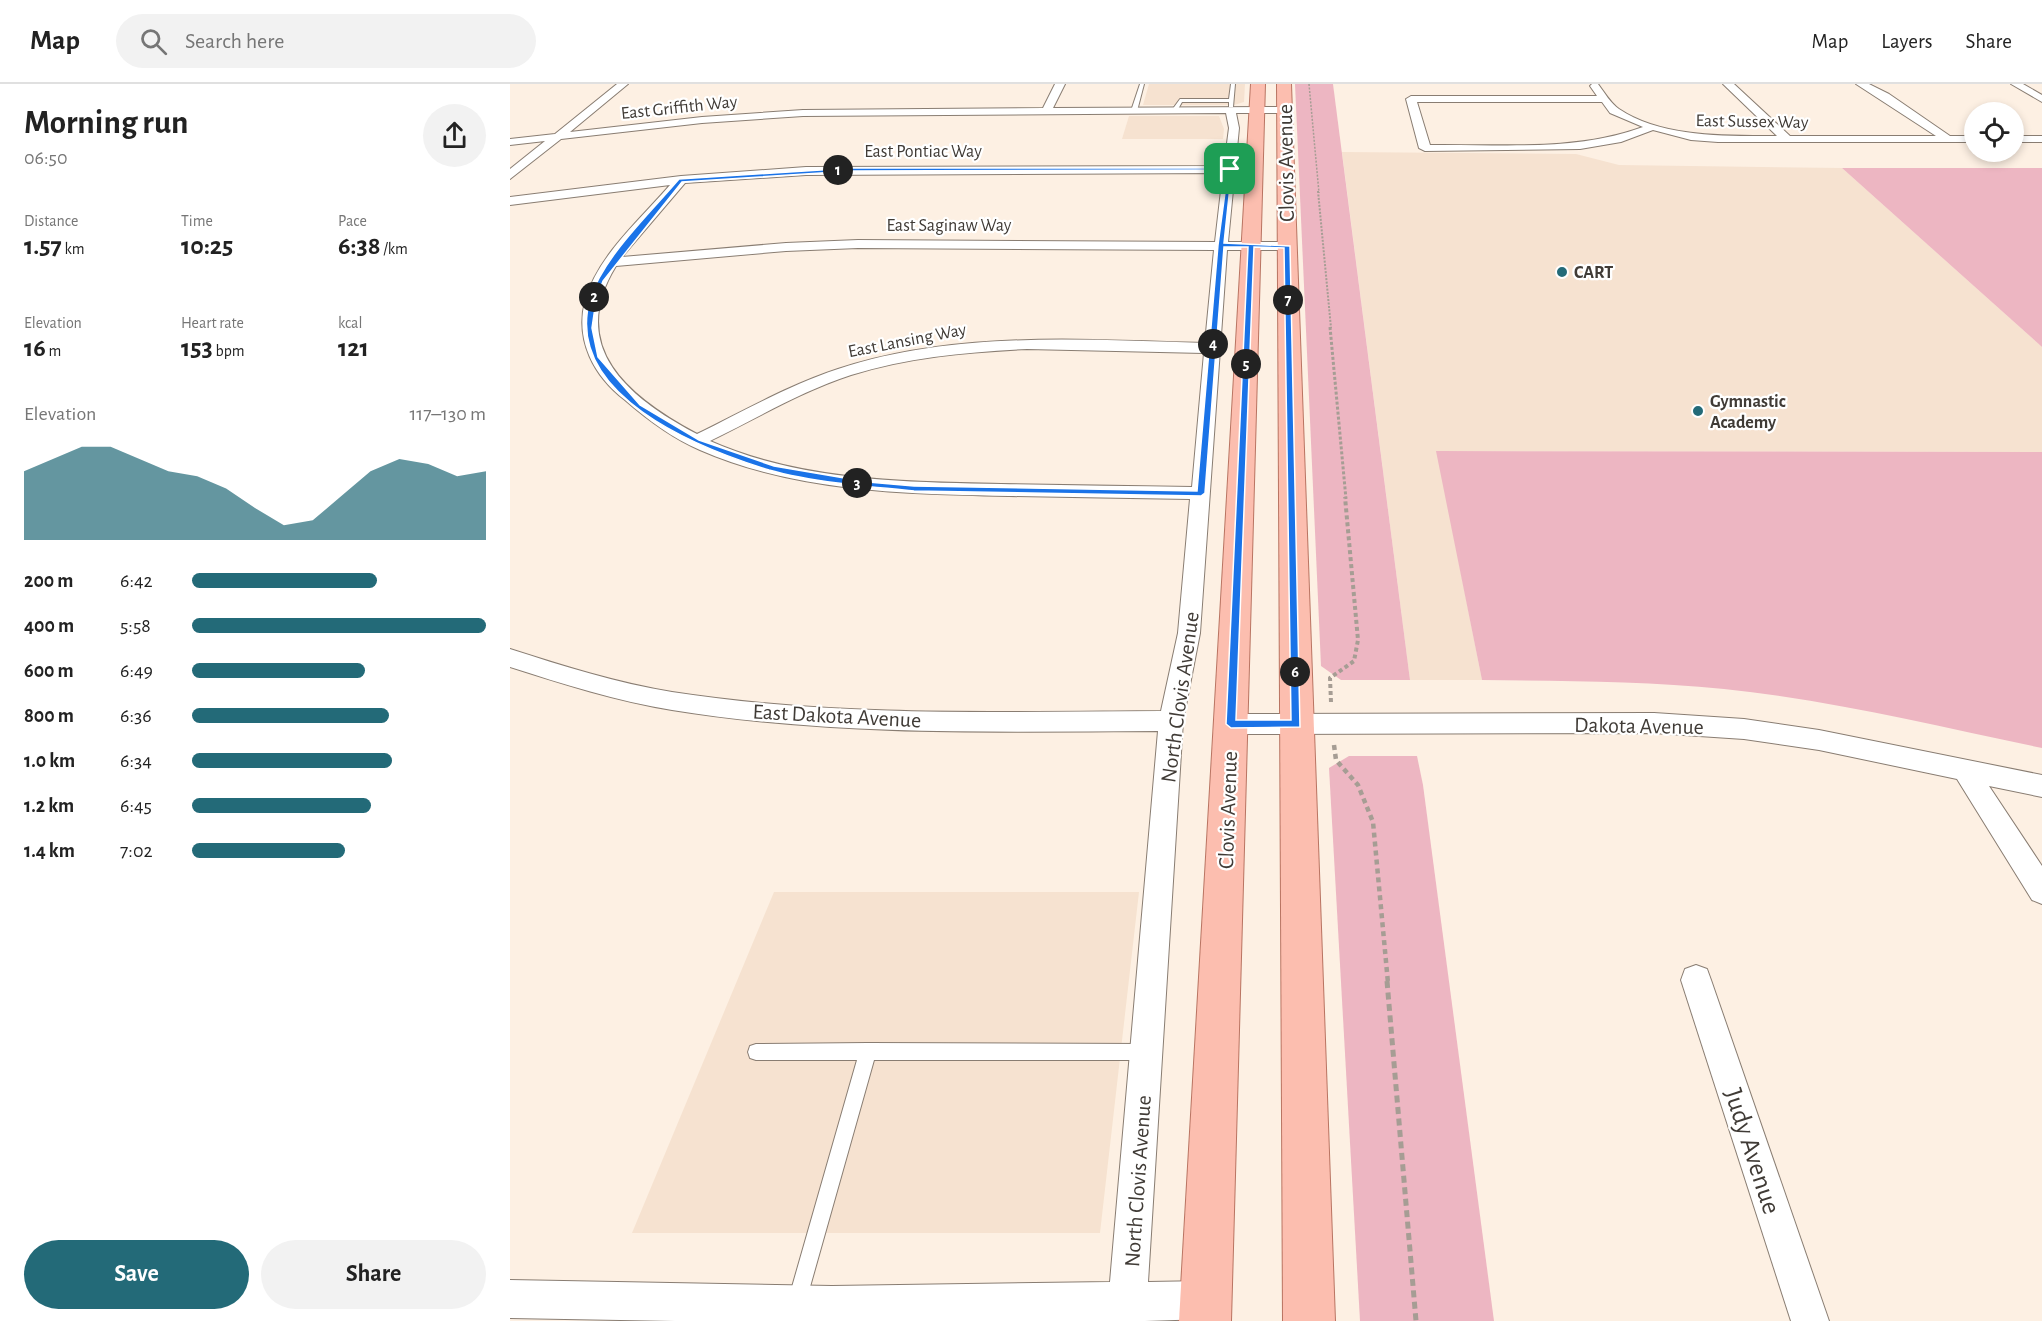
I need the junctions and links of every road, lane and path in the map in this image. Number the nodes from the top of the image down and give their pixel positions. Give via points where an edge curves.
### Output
1 (623, 84) edge
2 (1060, 84) edge
3 (1142, 84) edge
4 (1233, 84) edge
5 (1258, 84) edge
6 (1284, 84) edge
7 (1594, 84) edge
8 (1728, 84) edge
9 (1861, 84) edge
10 (2016, 84) edge
11 (1605, 99) junction
12 (2042, 99) edge
13 (1231, 105) junction
14 (1257, 110) junction
15 (1284, 110) junction
16 (1047, 111) junction
17 (1134, 111) junction
18 (1652, 127) junction
19 (556, 137) junction
20 (1787, 139) junction
21 (1948, 139) junction
22 (1964, 139) edge
23 (2024, 139) edge
24 (2042, 139) edge
25 (510, 142) edge
26 (1230, 169) junction
27 (510, 175) edge
28 (681, 180) junction
29 (510, 201) edge
30 (1236, 245) junction
31 (1287, 246) junction
32 (612, 262) junction
33 (1213, 348) junction
34 (696, 441) junction
35 (1201, 493) junction
36 (510, 658) edge
37 (1171, 721) junction
38 (1231, 724) junction
39 (1296, 724) junction
40 (1965, 770) junction
41 (2042, 786) edge
42 (2042, 891) edge
43 (1696, 980) dead end
44 (868, 1051) junction
45 (756, 1052) dead end
46 (1147, 1052) junction
47 (510, 1299) edge
48 (796, 1304) junction
49 (1127, 1311) edge
50 (1206, 1311) edge
51 (1309, 1321) edge
52 (1809, 1321) edge

1 - 19 street
2 - 16 street
3 - 17 lane
4 - 13 lane
5 - 14 main road, Clovis Avenue
6 - 15 main road, Clovis Avenue
7 - 11 street, East Sussex Way
8 - 20 street
9 - 21 street
10 - 12 street
11 - 18 street, East Sussex Way via 1622,116
11 - 18 street via 1411,99 1425,148 1580,146 1617,140
13 - 14 street, East Griffith Way
13 - 17 street, East Griffith Way
13 - 26 street, North Clovis Avenue via 1234,128
14 - 15 street, East Griffith Way
14 - 30 main road, Clovis Avenue
15 - 31 main road, Clovis Avenue
16 - 17 street, East Griffith Way
16 - 19 street, East Griffith Way via 803,113
18 - 20 street, East Sussex Way via 1707,138
19 - 25 street, East Griffith Way
19 - 27 street
20 - 21 street, East Sussex Way
21 - 22 street, East Sussex Way
23 - 24 street
26 - 28 street, East Pontiac Way via 852,170
26 - 30 street, North Clovis Avenue
28 - 29 street, East Pontiac Way
28 - 32 street
30 - 31 street, East Saginaw Way
30 - 32 street, East Saginaw Way via 858,244
30 - 33 street, North Clovis Avenue
30 - 38 main road, Clovis Avenue
31 - 39 main road, Clovis Avenue
32 - 34 street via 593,301 589,328 595,357 638,406
33 - 34 street, East Lansing Way via 985,346 933,351 845,372
33 - 35 street, North Clovis Avenue
34 - 35 street via 773,468 868,484
35 - 37 street, North Clovis Avenue via 1189,633
36 - 37 street, East Dakota Avenue via 633,694 739,711 832,718
37 - 46 street, North Clovis Avenue
38 - 39 street, Dakota Avenue
38 - 50 main road, Clovis Avenue
39 - 40 street, Dakota Avenue via 1654,723 1743,729
39 - 51 main road, Clovis Avenue
40 - 41 street, Dakota Avenue
40 - 42 street
43 - 52 street, Judy Avenue
44 - 45 lane
44 - 46 lane
44 - 48 lane
46 - 49 street, North Clovis Avenue
47 - 48 street
48 - 49 street
49 - 50 street

